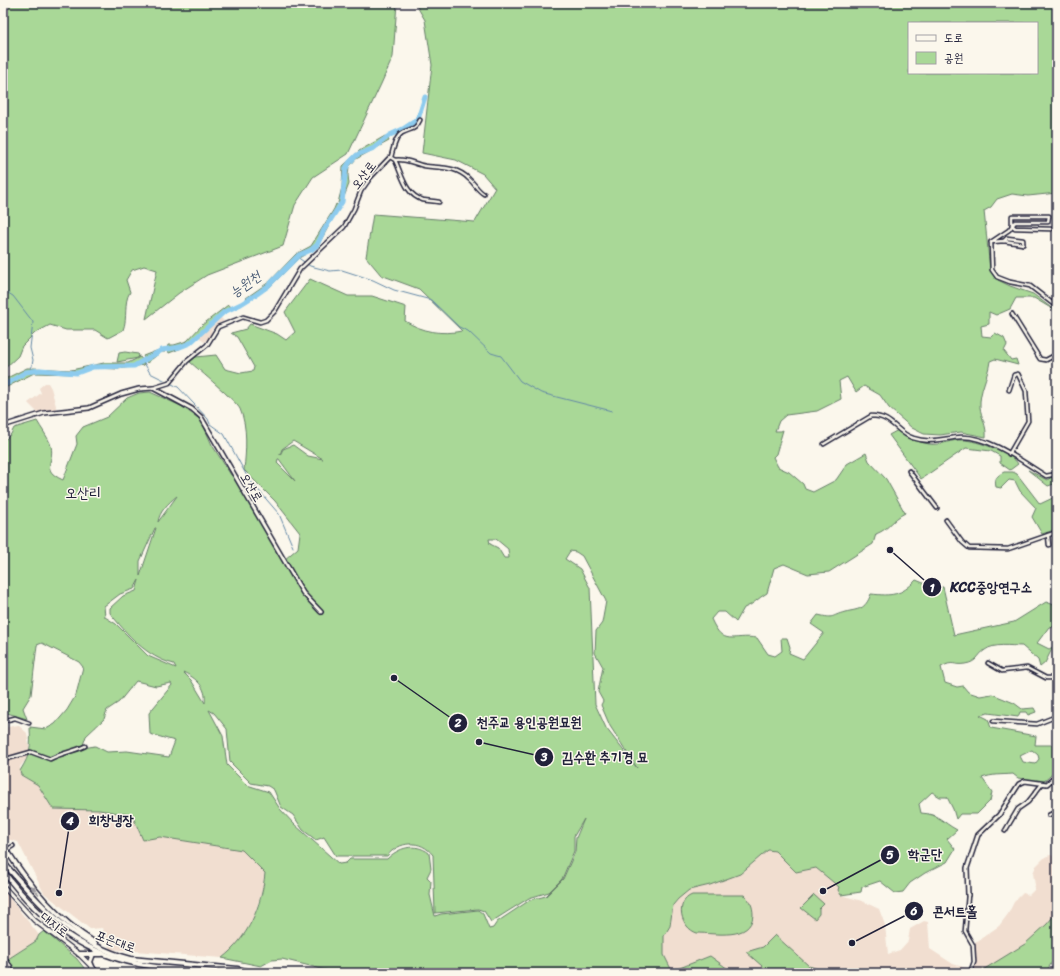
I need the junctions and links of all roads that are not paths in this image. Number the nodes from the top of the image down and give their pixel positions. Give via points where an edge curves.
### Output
1 (420, 120) dead end
2 (391, 157) junction
3 (395, 160) junction
4 (484, 194) dead end
5 (438, 202) dead end
6 (1012, 225) junction
7 (1051, 229) dead end
8 (1004, 241) junction
9 (991, 242) junction
10 (1057, 307) edge
11 (1012, 314) dead end
12 (1057, 354) edge
13 (153, 388) junction
14 (1010, 390) dead end
15 (3, 426) edge
16 (824, 444) dead end
17 (1009, 454) junction
18 (909, 471) dead end
19 (1057, 474) edge
20 (937, 508) dead end
21 (946, 520) dead end
22 (1057, 532) edge
23 (1048, 535) junction
24 (1050, 545) dead end
25 (321, 612) dead end
26 (988, 663) dead end
27 (1057, 678) edge
28 (1057, 716) edge
29 (3, 721) edge
30 (993, 722) dead end
31 (28, 723) dead end
32 (85, 746) dead end
33 (3, 760) edge
34 (1056, 775) edge
35 (1042, 784) junction
36 (1057, 784) edge
37 (1057, 811) edge
38 (1049, 815) dead end
39 (1005, 831) dead end
40 (12, 846) dead end
41 (4, 849) edge
42 (3, 862) edge
43 (3, 871) edge
44 (3, 886) edge
45 (968, 895) joint
46 (107, 953) junction
47 (79, 954) junction
48 (94, 954) junction
49 (3, 956) edge
50 (93, 969) junction
51 (971, 970) dead end
52 (11, 973) edge
53 (98, 973) edge
54 (223, 973) edge
55 (254, 973) edge

1 - 2 street, 오산로 via 411,132 402,133
2 - 3 street, 오산로
2 - 13 street, 오산로 via 364,186 344,227 300,269 271,316 260,322 243,316 218,327 207,345 168,383
3 - 4 street via 404,159 453,169 469,179
3 - 5 street, 오산로 via 406,185 415,196
6 - 6 street via 1012,216 1050,217 1048,222 1015,222
6 - 7 street via 1015,228
6 - 9 street
8 - 8 street via 1023,244 1023,240 1007,238
8 - 9 street
9 - 10 street via 992,270 996,277 1030,286
11 - 12 street via 1040,359 1046,360
13 - 15 street via 121,394 89,408 44,413
13 - 25 street, 오산로 via 192,409 200,417 303,593
14 - 17 street via 1012,378 1018,374 1026,391 1028,421
16 - 17 street via 871,416 879,416 891,421 912,438 937,442 962,437 975,439
17 - 19 street via 1046,476
18 - 20 street
21 - 23 street via 962,542 970,548 1008,549
22 - 23 street
23 - 24 street
26 - 27 street via 1002,672 1027,668 1046,678
28 - 30 street via 1037,724
29 - 31 street via 15,718
32 - 33 street via 50,759 30,752
34 - 35 street via 1047,784
34 - 36 street
35 - 39 street via 1028,802 1018,809
35 - 45 street via 1019,784 999,815 978,835 967,868
37 - 38 street
40 - 41 street
46 -> 41 highway via 74,929 46,903
42 - 46 highway, 포은대로 via 41,906 62,925
43 - 46 highway, 포은대로 via 32,906 61,932 88,948
44 - 47 main road, 대지로 via 34,920
45 - 51 street via 965,931 973,945 974,962
46 - 48 highway
46 - 54 highway, 포은대로 via 148,966
46 - 55 highway, 포은대로 via 131,959 237,969
47 - 48 highway
47 - 50 main road, 대지로
48 - 50 highway via 90,962
49 - 52 street via 11,968
50 - 53 main road, 대지로

